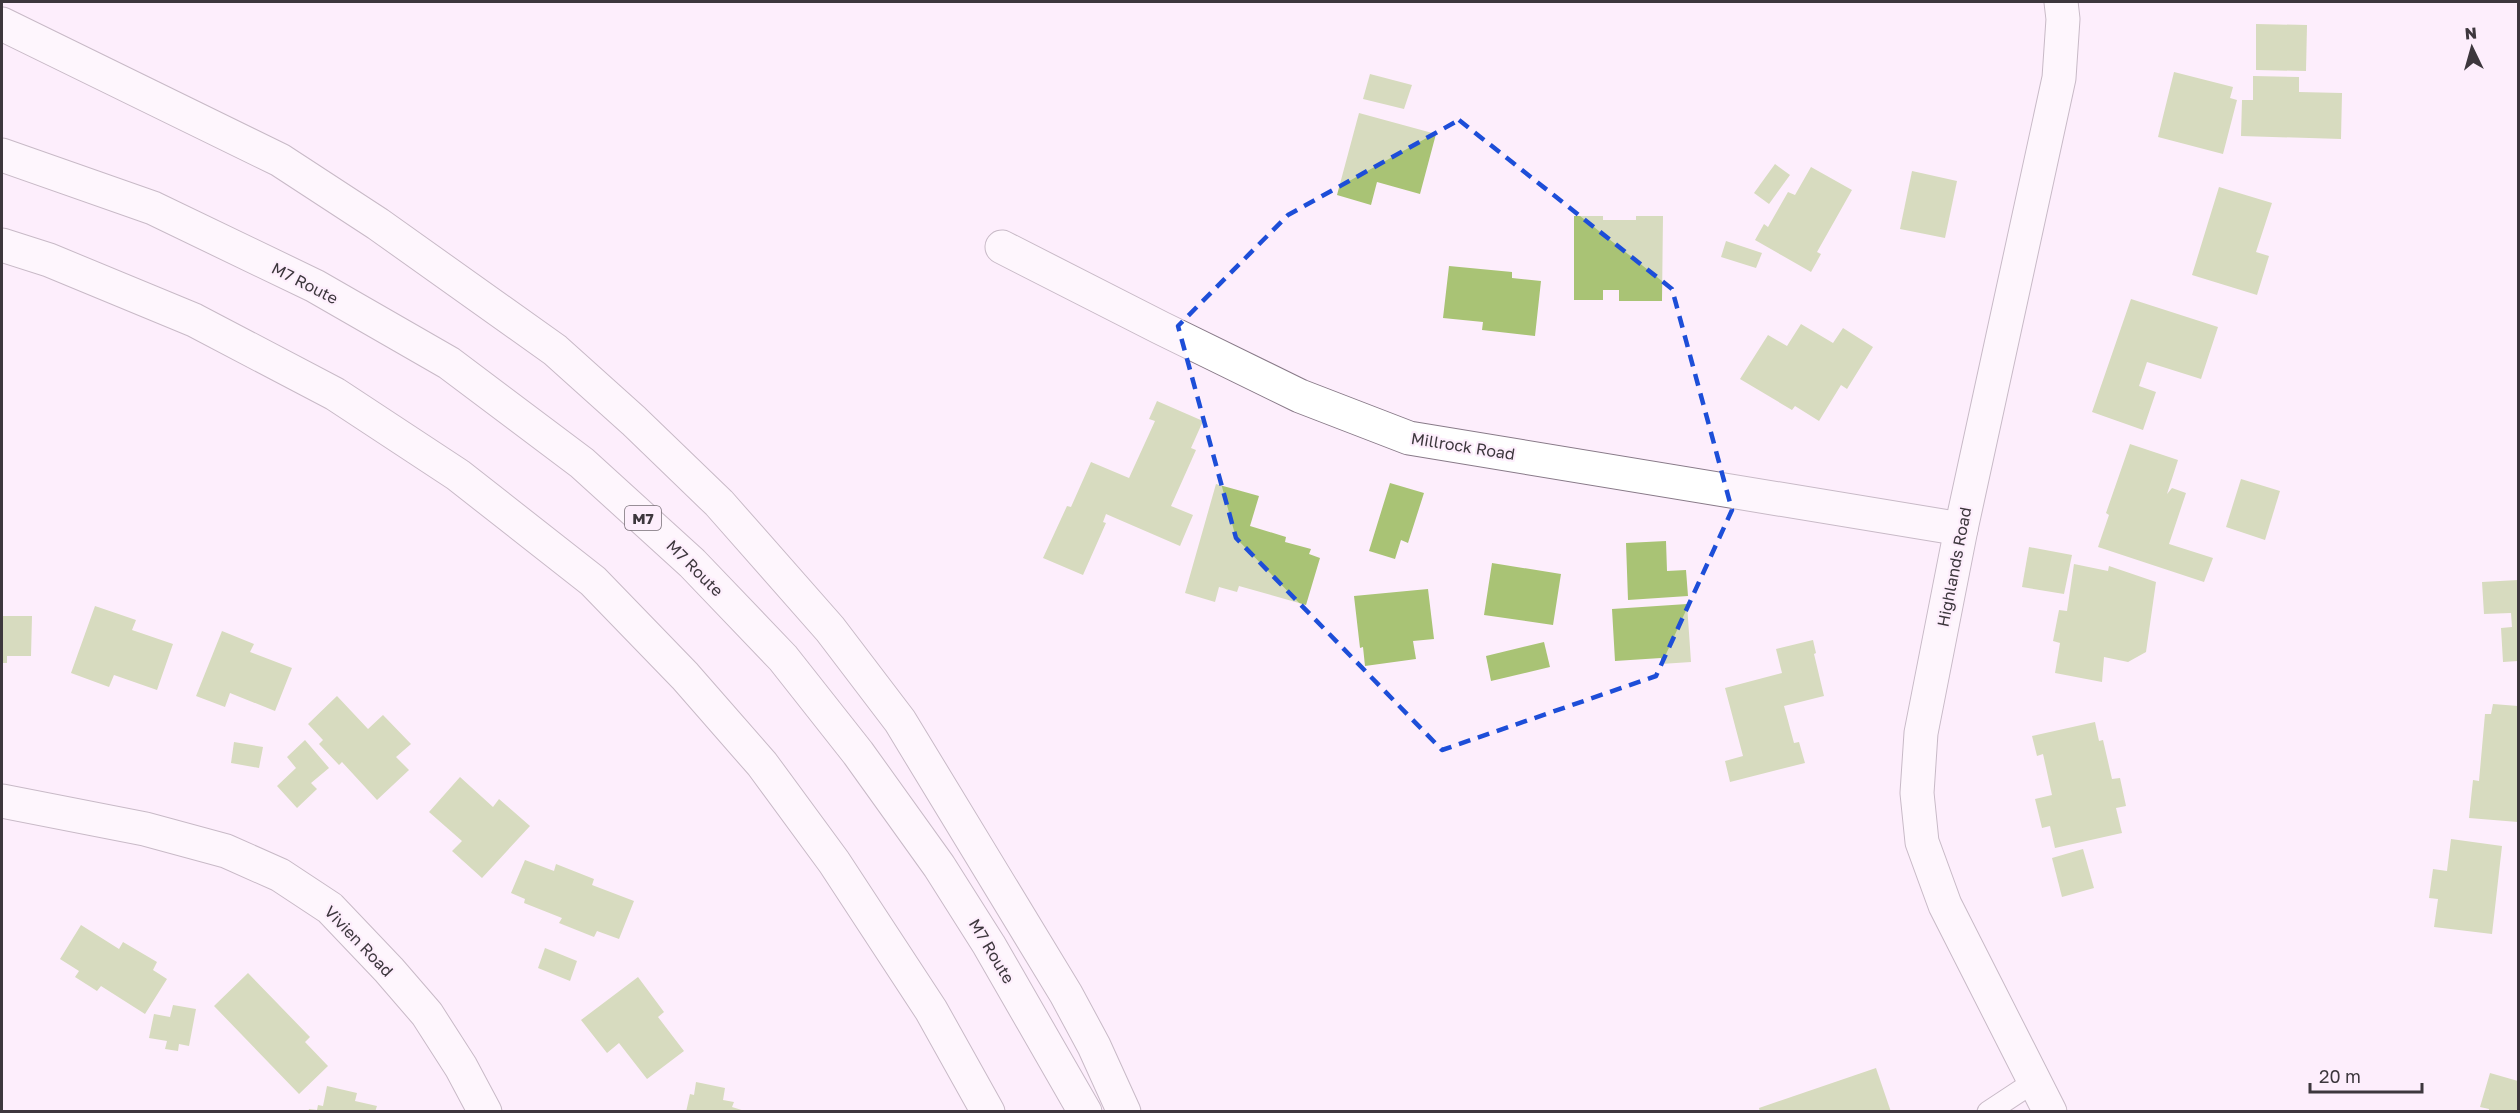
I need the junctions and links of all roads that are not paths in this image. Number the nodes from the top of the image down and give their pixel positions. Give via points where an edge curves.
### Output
1 (2061, 2) edge
2 (2, 24) edge
3 (2, 156) edge
4 (2, 245) edge
5 (1002, 247) dead end
6 (1961, 529) junction
7 (2, 801) edge
8 (2035, 1081) junction
9 (485, 1112) edge
10 (988, 1112) edge
11 (1085, 1112) edge
12 (1124, 1112) edge
13 (1988, 1112) edge
14 (2050, 1112) edge

1 - 6 main road, Highlands Road via 2059,78
2 - 12 main road via 280,160 387,230 555,350 719,503 830,629 900,721 1066,994
3 - 11 main road, M7 Route / M7 via 153,208 315,286 449,363 582,463 692,563 783,658 858,753 939,866 989,945
4 - 10 main road via 49,260 194,320 335,394 458,475 593,581 685,676 769,773 834,862 931,1010
5 - 6 main road, Millrock Road via 1300,396 1409,438
6 - 8 main road, Highlands Road via 1922,733 1917,793 1922,842 1945,905
7 - 9 main road, Vivien Road via 145,829 226,851 280,875 330,908 389,970 427,1014
8 - 13 lane
8 - 14 main road, Highlands Road

